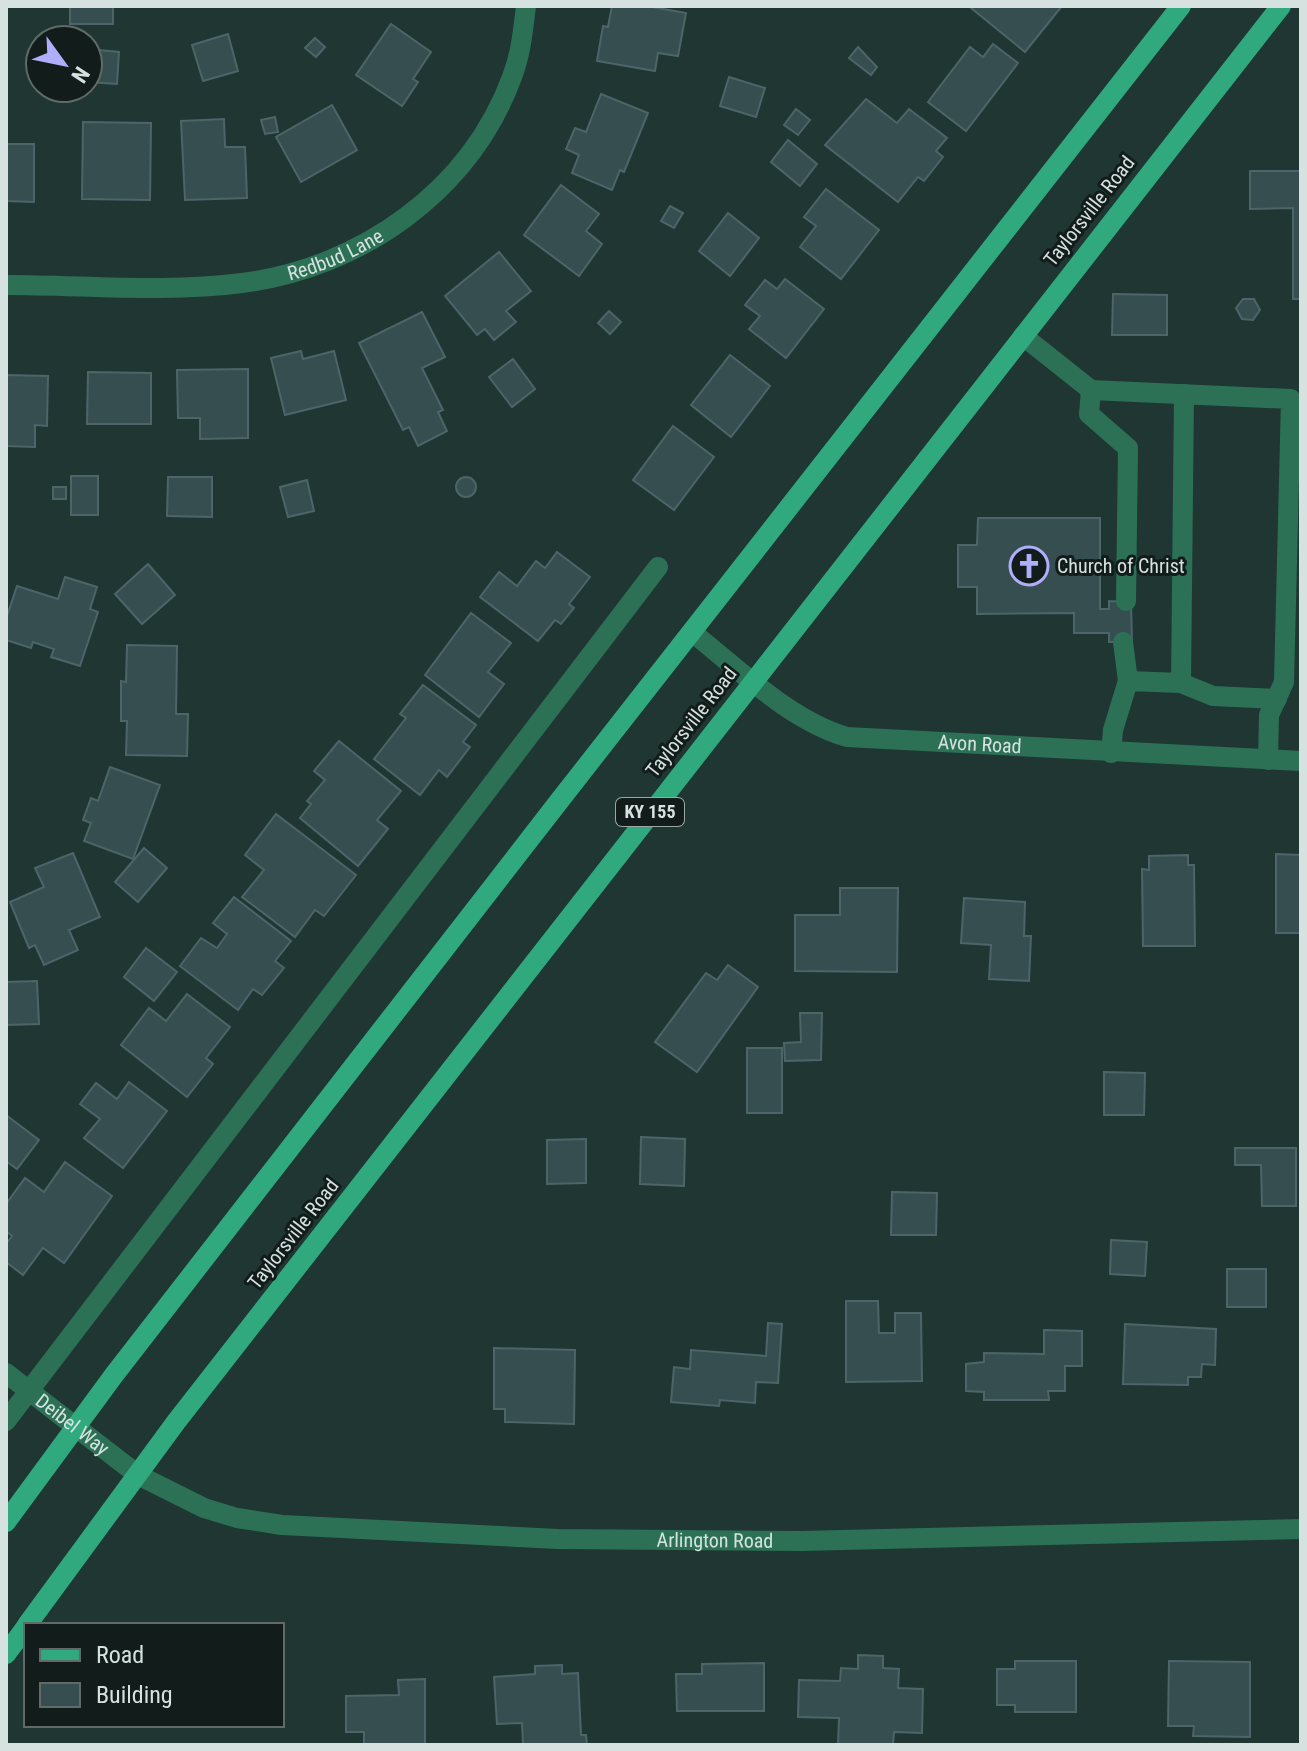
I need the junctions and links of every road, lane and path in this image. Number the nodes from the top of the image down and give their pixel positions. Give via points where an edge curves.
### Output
1 (526, 6) edge
2 (1181, 6) edge
3 (1281, 6) edge
4 (6, 285) edge
5 (1023, 336) junction
6 (1091, 390) junction
7 (1184, 394) junction
8 (658, 567) dead end
9 (1126, 601) dead end
10 (693, 633) junction
11 (1123, 642) dead end
12 (754, 681) junction
13 (1128, 681) junction
14 (1181, 683) junction
15 (1277, 699) junction
16 (1111, 753) junction
17 (1268, 760) junction
18 (1301, 761) edge
19 (6, 1373) edge
20 (28, 1390) junction
21 (6, 1421) edge
22 (77, 1429) junction
23 (138, 1475) junction
24 (6, 1522) edge
25 (1301, 1529) edge
26 (29, 1623) edge
27 (24, 1630) edge
28 (6, 1654) edge

1 - 4 street, Redbud Lane via 513,75 479,143 424,203 354,250 280,277 240,283
2 - 10 main road
3 - 5 main road, Taylorsville Road / KY 155
5 - 6 street
5 - 12 main road, Taylorsville Road / KY 155
6 - 7 street
6 - 9 street via 1089,414 1128,448
7 - 14 street
7 - 15 street via 1291,399 1284,682
8 - 20 street
10 - 12 street, Avon Road
10 - 22 main road
11 - 13 street
12 - 16 street, Avon Road via 821,730 847,737
12 - 23 main road, Taylorsville Road / KY 155
13 - 14 street
13 - 16 street
14 - 15 street via 1213,696
15 - 17 street via 1269,715
16 - 17 street, Avon Road
17 - 18 street, Avon Road
19 - 20 street, Deibel Way
20 - 21 street
20 - 22 street, Deibel Way
22 - 23 street, Deibel Way
22 - 24 main road
23 - 25 street, Arlington Road via 237,1518 458,1536 801,1541
23 - 26 main road, Taylorsville Road / KY 155
27 - 28 main road, Taylorsville Road / KY 155

